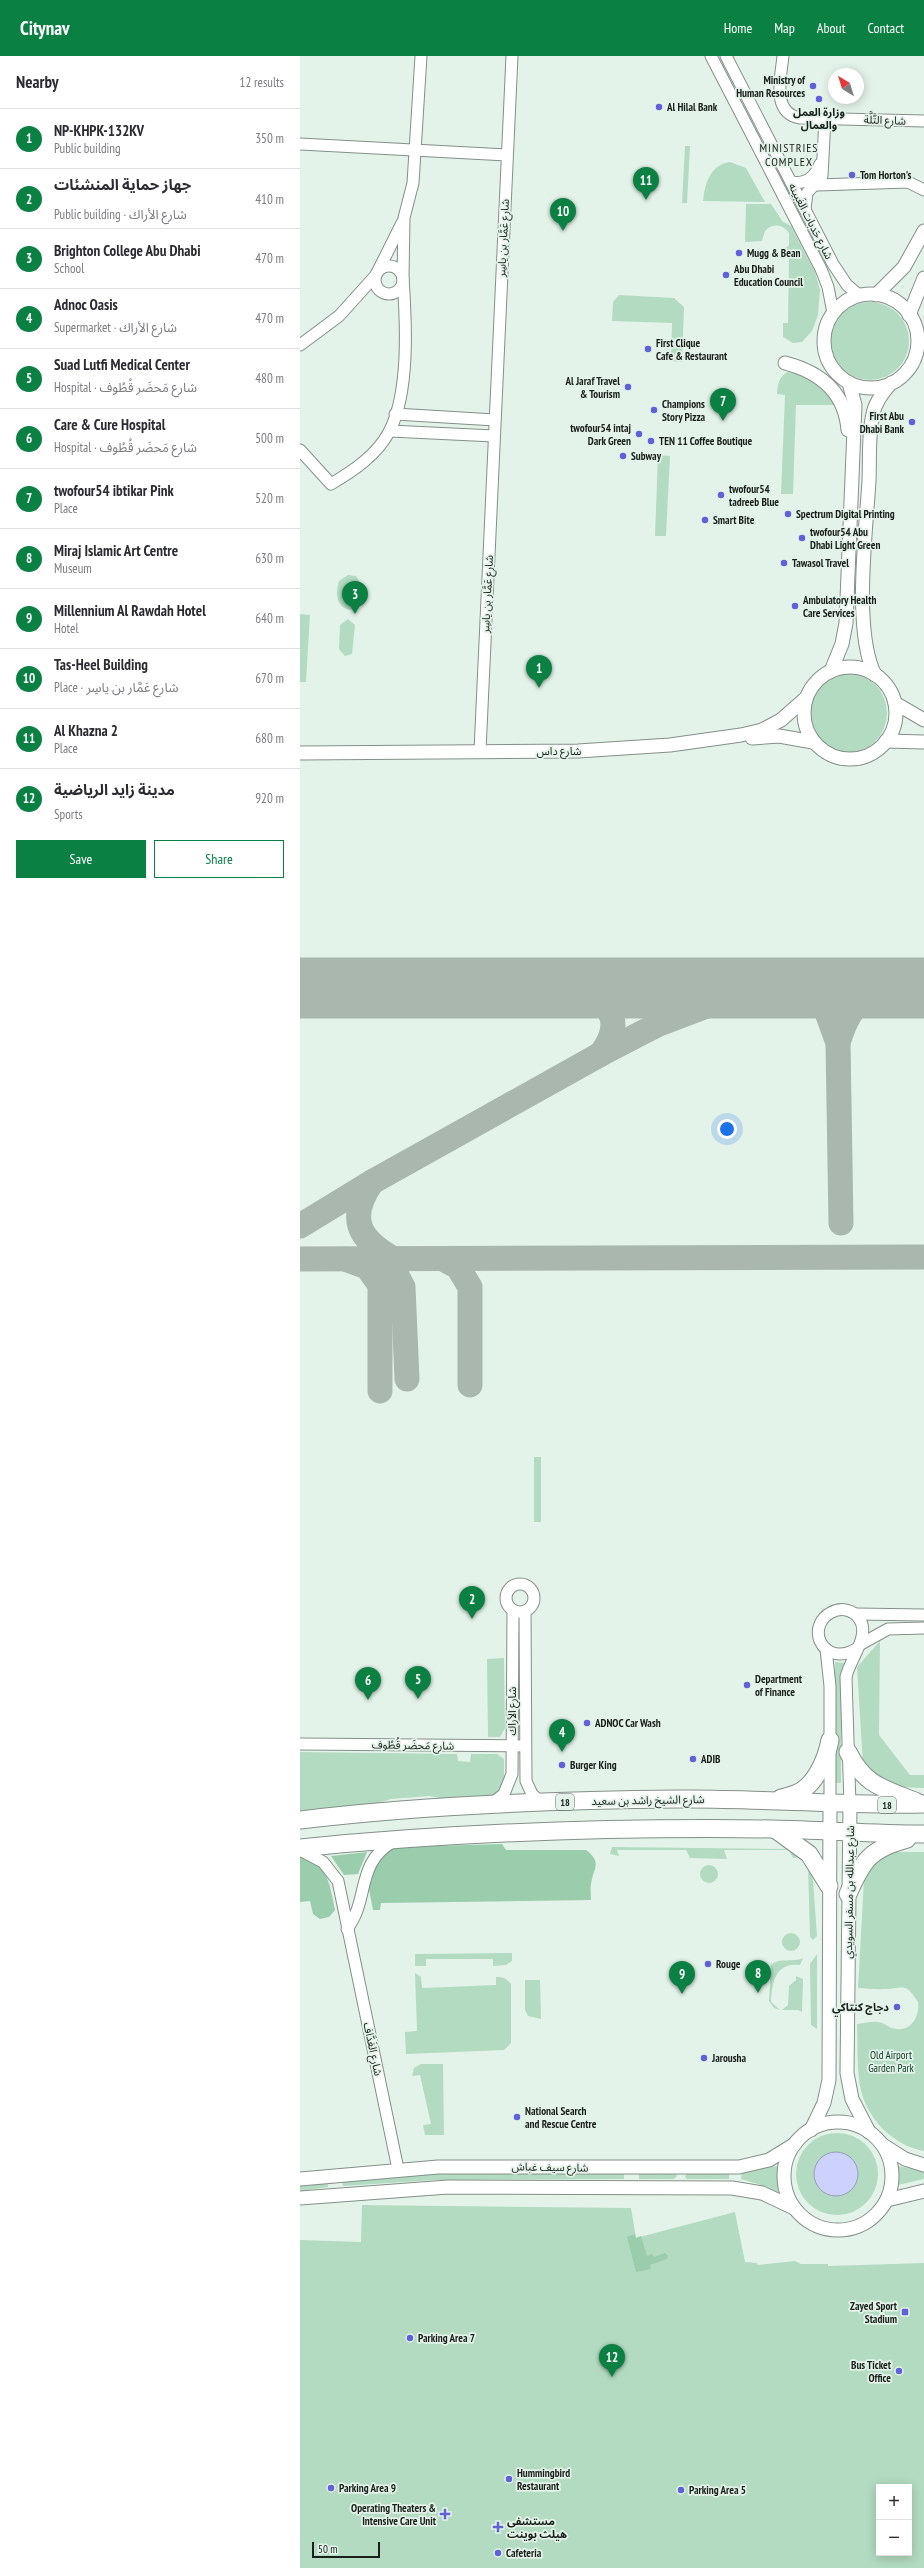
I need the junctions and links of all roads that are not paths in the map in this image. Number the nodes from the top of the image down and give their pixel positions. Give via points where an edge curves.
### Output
1 (421, 56) edge
2 (512, 56) edge
3 (711, 56) edge
4 (726, 56) edge
5 (783, 56) edge
6 (825, 118) junction
7 (924, 121) edge
8 (300, 144) edge
9 (415, 150) junction
10 (300, 154) edge
11 (507, 155) junction
12 (821, 161) junction
13 (791, 182) junction
14 (816, 185) junction
15 (924, 190) edge
16 (806, 210) junction
17 (404, 218) junction
18 (924, 231) edge
19 (377, 273) junction
20 (403, 278) junction
21 (924, 278) edge
22 (385, 294) junction
23 (876, 295) junction
24 (860, 296) junction
25 (350, 303) junction
26 (833, 313) junction
27 (909, 315) junction
28 (406, 321) junction
29 (300, 345) edge
30 (785, 363) dead end
31 (849, 383) junction
32 (891, 383) junction
33 (395, 414) junction
34 (431, 418) junction
35 (495, 420) junction
36 (390, 431) junction
37 (430, 432) junction
38 (494, 436) junction
39 (300, 450) edge
40 (852, 464) junction
41 (832, 671) junction
42 (875, 675) junction
43 (806, 698) junction
44 (895, 703) junction
45 (924, 720) edge
46 (886, 741) junction
47 (813, 742) junction
48 (924, 742) edge
49 (480, 751) junction
50 (300, 753) edge
51 (300, 760) edge
52 (513, 1610) junction
53 (525, 1611) junction
54 (856, 1614) junction
55 (924, 1615) edge
56 (924, 1628) edge
57 (858, 1646) junction
58 (826, 1649) junction
59 (513, 1654) junction
60 (525, 1654) junction
61 (830, 1740) junction
62 (300, 1744) edge
63 (512, 1746) junction
64 (525, 1746) junction
65 (848, 1752) junction
66 (776, 1800) junction
67 (542, 1803) junction
68 (491, 1804) junction
69 (830, 1804) junction
70 (923, 1804) edge
71 (850, 1805) junction
72 (300, 1820) edge
73 (774, 1829) junction
74 (828, 1833) junction
75 (850, 1833) junction
76 (924, 1834) edge
77 (398, 1838) junction
78 (300, 1849) edge
79 (829, 1886) junction
80 (848, 1894) junction
81 (347, 1929) junction
82 (811, 2130) junction
83 (869, 2132) junction
84 (795, 2144) junction
85 (882, 2144) junction
86 (924, 2165) edge
87 (672, 2168) junction
88 (398, 2169) junction
89 (300, 2179) edge
90 (674, 2187) junction
91 (924, 2191) edge
92 (300, 2198) edge
93 (886, 2200) junction
94 (794, 2208) junction

1 - 9 street
2 - 11 street, شارع عَمَّار بن ياسِر
3 - 26 street, شارع حَدبات الغَبينه via 821,269 828,287
4 - 13 street, شارع حَدبات الغَبينه
5 - 6 street, شارع التَّلَّة via 780,99 783,108 795,117
6 - 7 street, شارع التَّلَّة
6 - 12 street
8 - 9 street
8 - 10 street
9 - 11 street
9 - 17 street via 413,183
11 - 35 street, شارع عَمَّار بن ياسِر
12 - 13 street via 811,178 799,183
12 - 14 street via 822,176
13 - 16 street, شارع حَدبات الغَبينه
14 - 15 street via 905,181 915,183
14 - 16 street via 806,196
16 - 24 street, شارع حَدبات الغَبينه via 842,279
17 - 19 street
17 - 20 street
18 - 23 street via 904,268
19 - 20 street via 391,266 399,270
19 - 22 street via 377,288
19 - 25 street
20 - 22 street via 399,291
20 - 28 street
21 - 27 street
22 - 25 street via 368,293
22 - 28 street via 396,301
23 - 24 street
23 - 27 street via 898,303
24 - 26 street via 845,302
25 - 29 street via 339,316
26 - 31 street via 824,336 825,352 834,370
27 - 32 street via 916,329 916,353 909,367
28 - 33 street via 404,367
30 - 40 street via 813,372 835,392 847,421
31 - 32 street via 870,388
31 - 40 street via 855,405
32 - 42 street via 881,394 872,414 864,634 867,657
33 - 34 street
33 - 36 street
34 - 35 street
34 - 37 street via 426,424
35 - 38 street, شارع عَمَّار بن ياسِر
36 - 37 street
36 - 39 street via 364,462 331,484
37 - 38 street
38 - 49 street, شارع عَمَّار بن ياسِر
40 - 41 street via 846,623 842,644
41 - 42 street via 854,667
41 - 43 street via 819,679
42 - 44 street via 890,690
43 - 47 street via 804,721
43 - 49 street, شارع داس via 777,723 741,735 609,750
44 - 45 street
44 - 46 street via 895,723
46 - 47 street via 868,756 853,760 831,756
46 - 48 street
47 - 51 street, شارع داس via 767,736 679,751 609,757
49 - 50 street, شارع داس
52 - 53 street
52 - 53 street via 506,1601 507,1593 512,1587 522,1584 529,1587 534,1595 533,1605
52 - 59 street, شارع الأراك
53 - 60 street, شارع الأراك
54 - 55 street
54 - 57 street via 864,1631
54 - 58 street via 849,1610 827,1614 818,1633
56 - 57 street via 888,1629
57 - 58 street via 841,1655
57 - 65 street, شارع عبدالله بن مسفر السويدي via 850,1663 846,1684
58 - 61 street, شارع عبدالله بن مسفر السويدي via 829,1667
59 - 60 street
59 - 63 street, شارع الأراك
60 - 64 street, شارع الأراك
61 - 66 main road via 824,1759 808,1786
61 - 69 street, شارع عبدالله بن مسفر السويدي
62 - 63 street, شارع مَحضَر قُطُوف
63 - 64 street, شارع مَحضَر قُطُوف
63 - 68 street, شارع الأراك via 509,1784 504,1794
64 - 67 street, شارع الأراك via 526,1781 532,1794
65 - 70 main road via 866,1779
65 - 71 street, شارع عبدالله بن مسفر السويدي
66 - 67 main road, شارع الشيخ راشد بن سعيد / 18 via 680,1799
66 - 69 main road, شارع الشيخ راشد بن سعيد / 18
67 - 68 main road, شارع الشيخ راشد بن سعيد / 18
68 - 72 main road, شارع الشيخ راشد بن سعيد / 18
69 - 71 main road, شارع الشيخ راشد بن سعيد / 18
69 - 74 street, شارع عبدالله بن مسفر السويدي
70 - 71 main road, شارع الشيخ راشد بن سعيد / 18
71 - 75 street, شارع عبدالله بن مسفر السويدي
73 - 74 main road
73 - 77 main road via 558,1832
73 - 79 main road via 809,1854
74 - 75 main road
74 - 79 street, شارع عبدالله بن مسفر السويدي
75 - 76 main road
75 - 80 street, شارع عبدالله بن مسفر السويدي
76 - 80 main road via 877,1849 861,1866
77 - 78 main road
77 - 81 street via 384,1847 368,1866 354,1918
78 - 81 street, شارع الغَدَّاف via 323,1862 335,1875
79 - 82 street, شارع عبدالله بن مسفر السويدي via 830,2080 824,2102
80 - 83 street, شارع عبدالله بن مسفر السويدي via 847,2073 852,2099
81 - 88 street, شارع الغَدَّاف
82 - 83 street via 827,2123 840,2122 853,2124
82 - 84 street
83 - 85 street
84 - 87 street, شارع سيف غباش via 778,2156 749,2166
84 - 94 street via 784,2171 786,2190
85 - 86 street via 905,2159
85 - 93 street via 891,2170
87 - 88 street, شارع سيف غباش via 471,2166
87 - 90 street via 681,2177
88 - 89 street, شارع سيف غباش
90 - 92 street, شارع سيف غباش via 440,2187
90 - 94 street, شارع سيف غباش via 746,2189 770,2196
91 - 93 street
93 - 94 street via 867,2221 840,2230 812,2224

